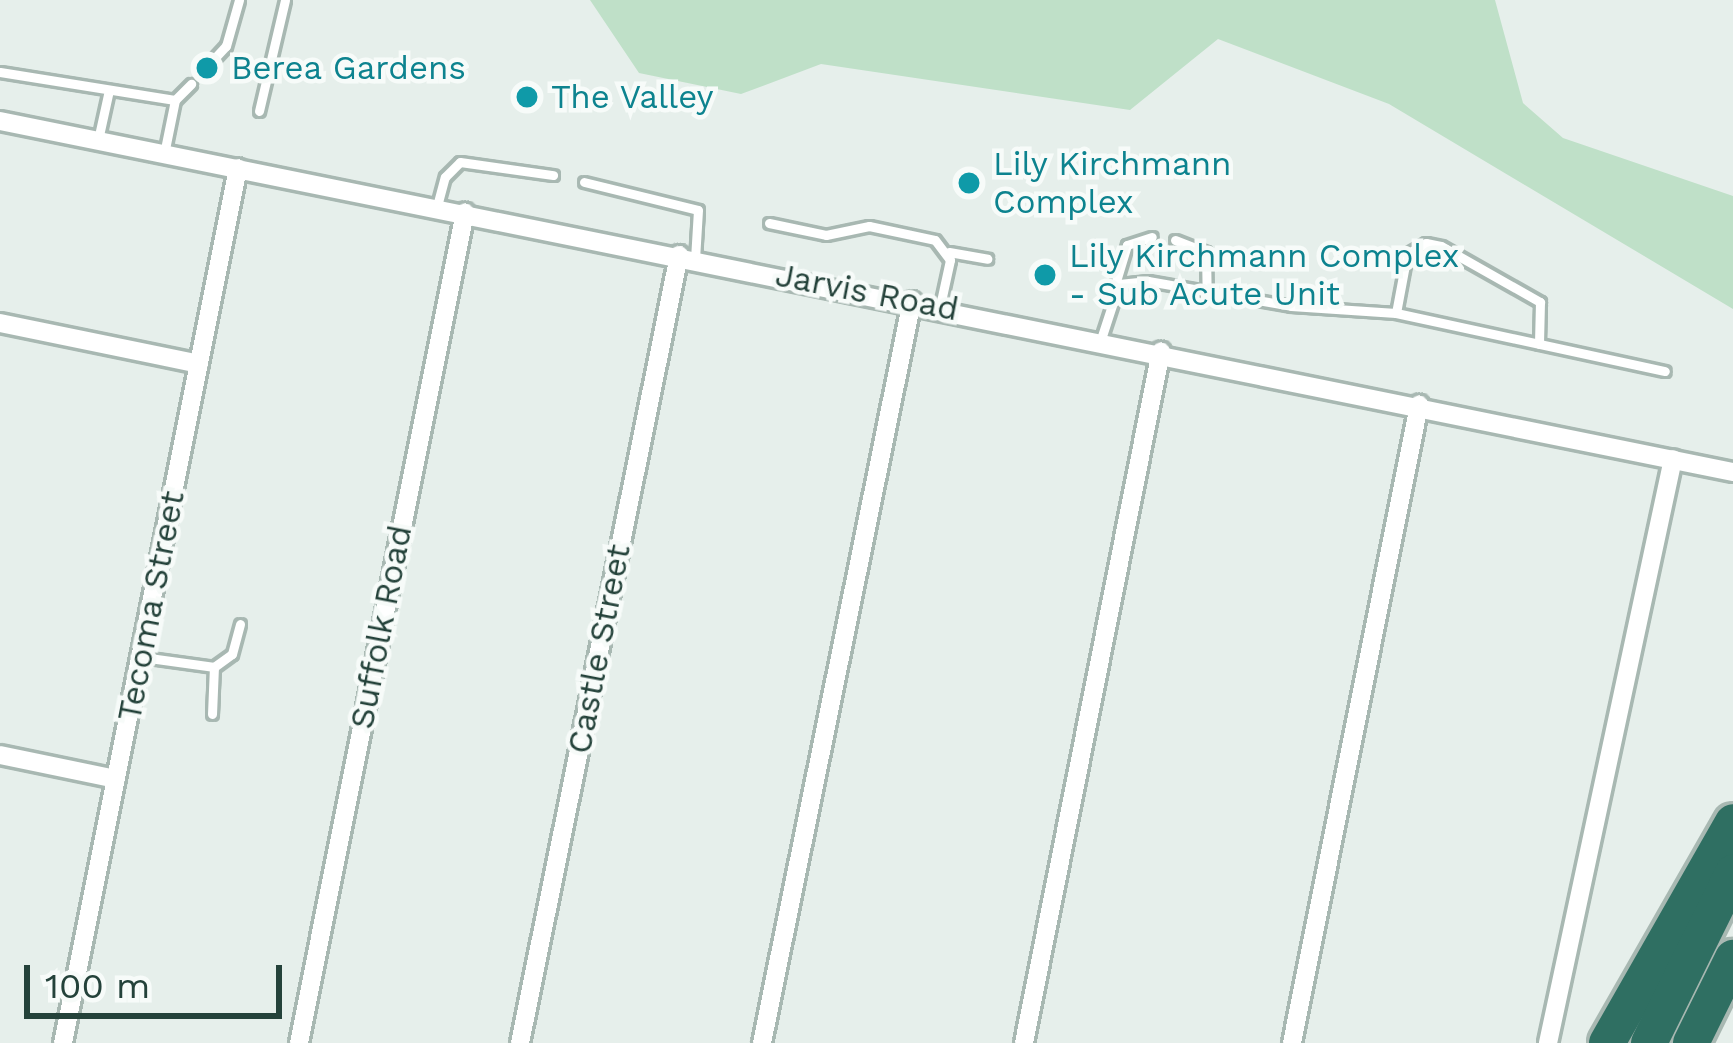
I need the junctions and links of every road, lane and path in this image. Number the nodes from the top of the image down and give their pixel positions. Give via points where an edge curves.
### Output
1 (239, 0) edge
2 (285, 0) edge
3 (210, 63) dead end
4 (0, 72) edge
5 (191, 84) dead end
6 (109, 90) junction
7 (176, 100) junction
8 (259, 111) dead end
9 (0, 121) edge
10 (98, 140) junction
11 (164, 154) junction
12 (238, 168) junction
13 (553, 175) dead end
14 (584, 182) dead end
15 (436, 206) junction
16 (465, 212) junction
17 (769, 223) dead end
18 (1152, 237) dead end
19 (1175, 240) dead end
20 (949, 252) junction
21 (687, 257) junction
22 (987, 259) dead end
23 (1207, 291) junction
24 (1113, 293) junction
25 (912, 301) junction
26 (940, 306) junction
27 (1396, 313) junction
28 (0, 323) edge
29 (1101, 338) junction
30 (1539, 344) junction
31 (1161, 351) junction
32 (199, 364) junction
33 (1665, 371) dead end
34 (1419, 405) junction
35 (1673, 459) junction
36 (1733, 472) edge
37 (240, 624) dead end
38 (140, 656) junction
39 (214, 667) junction
40 (212, 714) dead end
41 (0, 755) edge
42 (116, 778) junction
43 (1733, 822) edge
44 (1733, 873) edge
45 (1733, 958) edge
46 (63, 1043) edge
47 (299, 1043) edge
48 (520, 1043) edge
49 (762, 1043) edge
50 (1024, 1043) edge
51 (1292, 1043) edge
52 (1548, 1043) edge
53 (1606, 1043) edge
54 (1649, 1043) edge
55 (1691, 1043) edge

1 - 3 lane via 226,46
2 - 8 lane
4 - 6 lane
5 - 7 lane
6 - 7 lane
6 - 10 lane
7 - 11 lane
9 - 10 street, Jarvis Road
10 - 11 street, Jarvis Road
11 - 12 street, Jarvis Road
12 - 15 street, Jarvis Road
12 - 32 street, Tecoma Street
13 - 15 lane via 460,162
14 - 21 lane via 698,210
15 - 16 street, Jarvis Road
16 - 21 street, Jarvis Road
16 - 47 street, Suffolk Road
17 - 20 lane via 826,235 869,226 935,240
18 - 24 lane via 1127,244
19 - 23 lane via 1206,252
20 - 22 lane
20 - 26 lane
21 - 25 street, Jarvis Road
21 - 48 street, Castle Street
23 - 24 lane via 1131,280
23 - 27 lane
24 - 29 lane
25 - 26 street, Jarvis Road
25 - 49 street
26 - 29 street, Jarvis Road
27 - 30 lane
27 - 30 lane via 1407,254 1426,243 1441,246 1540,302
28 - 32 street
29 - 31 street, Jarvis Road
30 - 33 lane
31 - 34 street, Jarvis Road
31 - 50 street
32 - 38 street, Tecoma Street
34 - 35 street, Jarvis Road
34 - 51 street
35 - 36 street, Jarvis Road
35 - 52 street
37 - 39 lane via 232,654
38 - 39 lane
38 - 42 street, Tecoma Street
39 - 40 lane
41 - 42 street
42 - 46 street, Tecoma Street
43 - 53 highway
44 - 54 highway
45 - 55 highway

